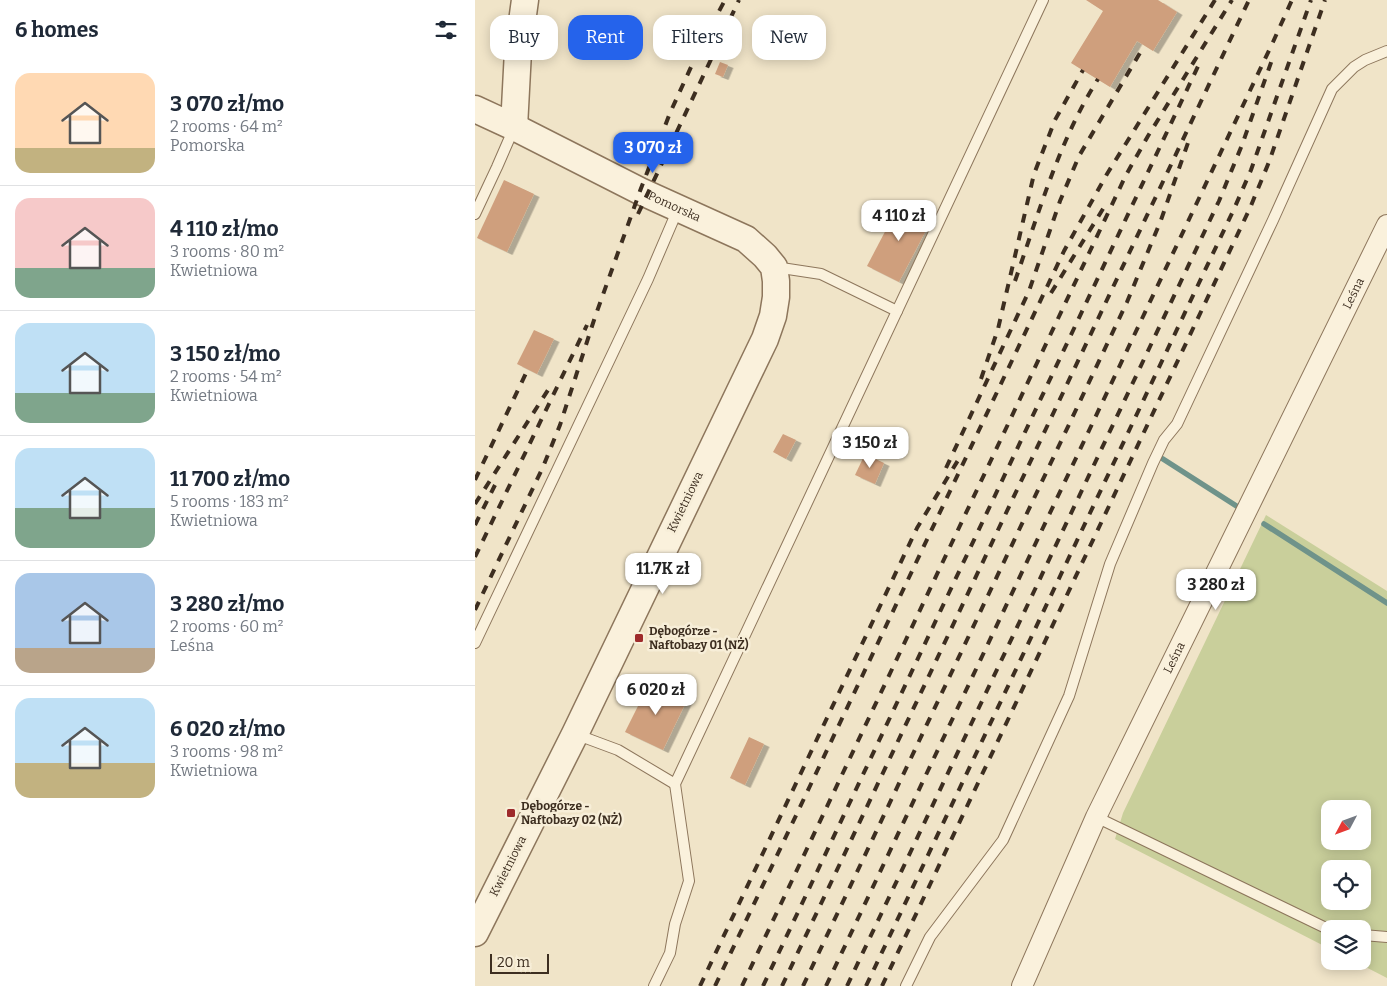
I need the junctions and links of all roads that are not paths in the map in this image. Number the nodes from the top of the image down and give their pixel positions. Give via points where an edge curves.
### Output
1 (525, 0) edge
2 (1043, 0) edge
3 (1387, 51) edge
4 (475, 110) edge
5 (514, 127) junction
6 (678, 207) junction
7 (475, 214) edge
8 (1387, 225) edge
9 (769, 262) junction
10 (897, 311) junction
11 (475, 643) edge
12 (575, 734) junction
13 (675, 784) junction
14 (1096, 817) junction
15 (1321, 926) edge
16 (475, 933) edge
17 (1371, 936) edge
18 (1387, 937) edge
19 (654, 986) edge
20 (906, 986) edge
21 (1022, 986) edge

1 - 5 street via 518,51
2 - 10 lane
3 - 20 lane via 1354,67 1332,89 1177,424 1164,440 1153,463 1110,564 1069,696 1003,840 930,937
4 - 5 street, Pomorska
5 - 6 street, Pomorska
5 - 7 lane
6 - 9 street, Pomorska via 746,239
6 - 11 lane
8 - 14 street, Leśna
9 - 10 lane via 821,274
9 - 12 street, Kwietniowa via 776,281 773,316 765,339
10 - 13 lane
12 - 13 lane via 618,750
12 - 16 street, Kwietniowa
13 - 19 lane via 689,880 670,953
14 - 15 lane
14 - 21 street, Leśna
17 - 18 lane

